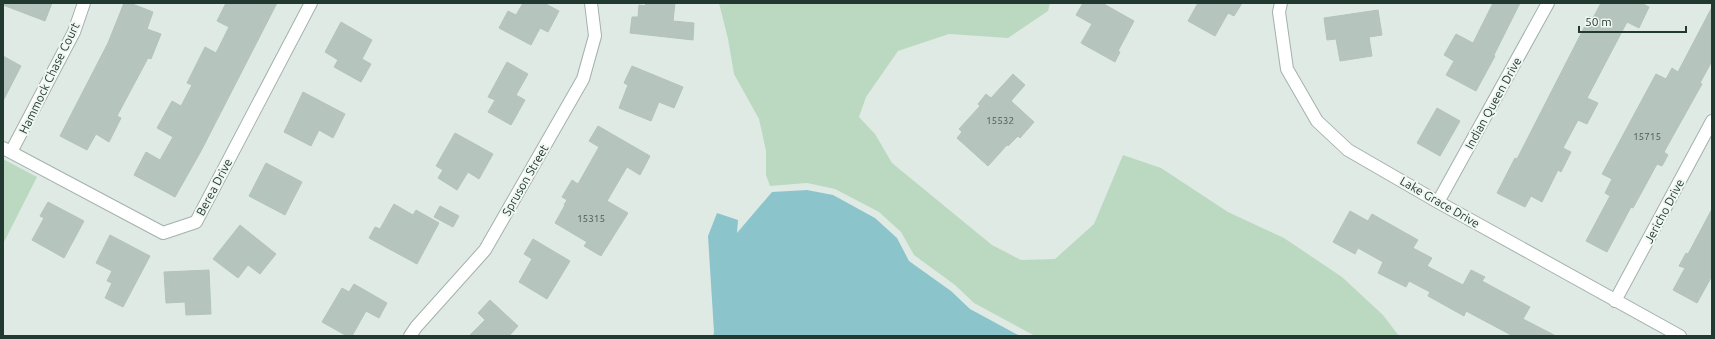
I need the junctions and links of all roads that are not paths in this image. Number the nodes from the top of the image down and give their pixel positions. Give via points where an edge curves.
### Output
1 (84, 3) edge
2 (311, 3) edge
3 (591, 3) edge
4 (1281, 3) edge
5 (1548, 3) edge
6 (1712, 121) edge
7 (7, 150) edge
8 (1438, 202) junction
9 (1615, 301) junction
10 (410, 336) edge
11 (1680, 336) edge

1 - 7 street, Hammock Chase Court via 74,32
2 - 7 street, Berea Drive via 196,222 163,233
3 - 10 street, Spruson Street via 595,36 582,79 485,250
4 - 8 street, Lake Grace Drive via 1287,69 1317,121 1348,150
5 - 8 street, Indian Queen Drive
6 - 9 street, Jericho Drive
8 - 9 street, Lake Grace Drive
9 - 11 street, Lake Grace Drive

